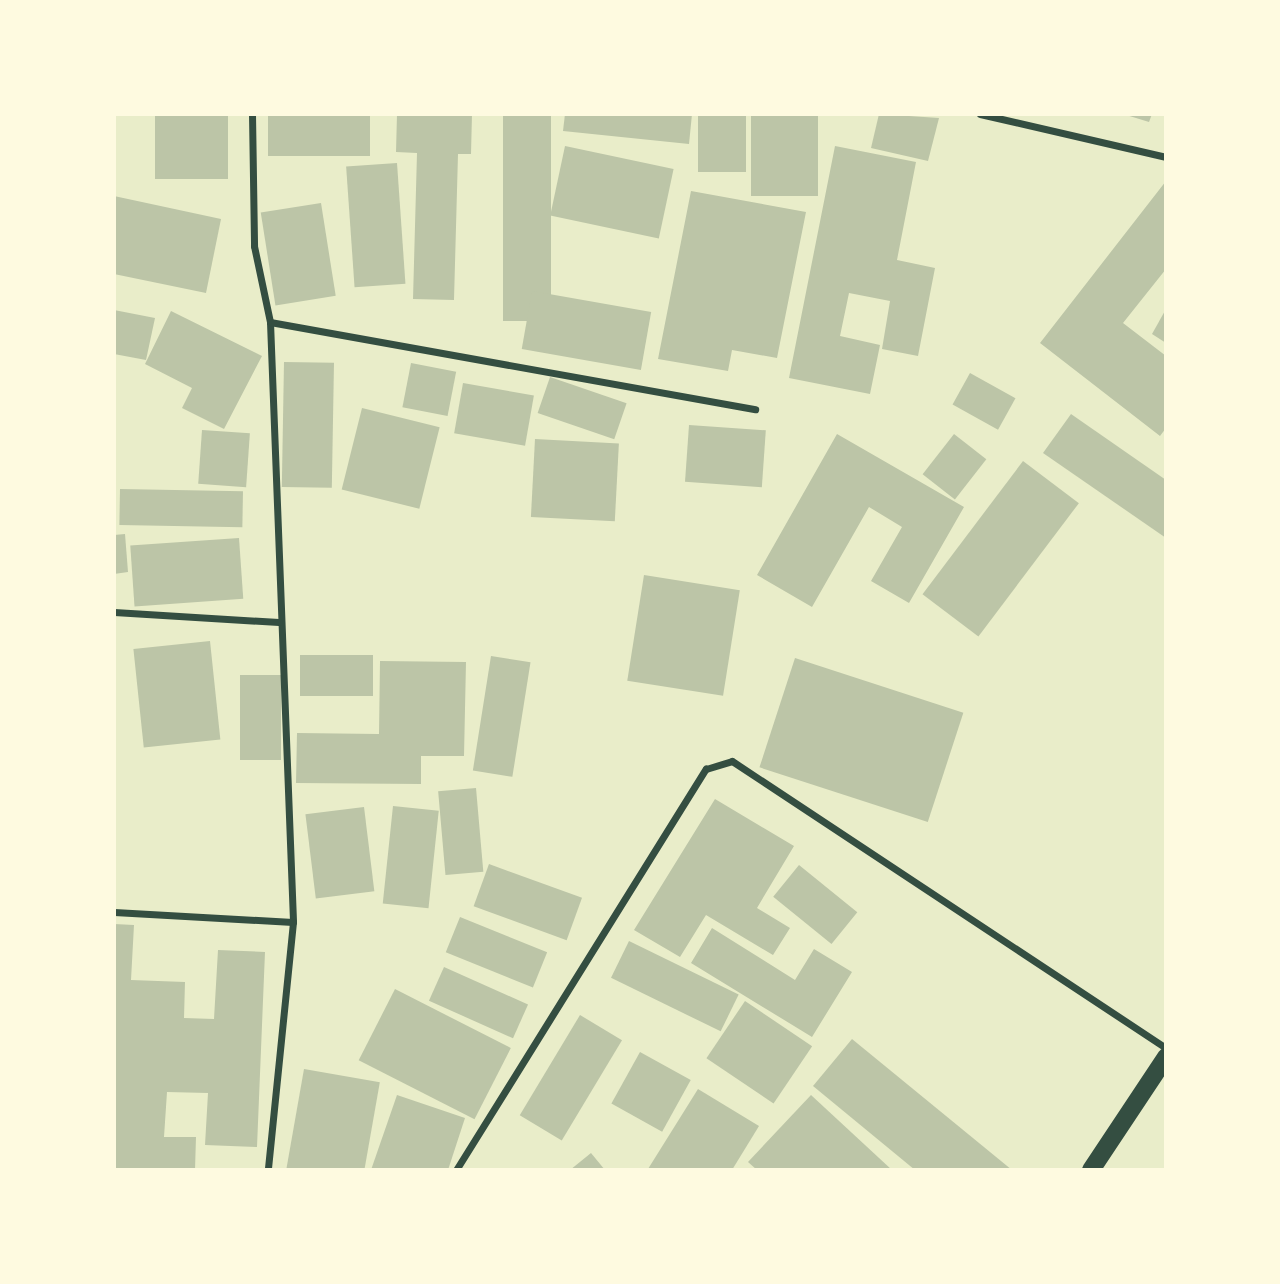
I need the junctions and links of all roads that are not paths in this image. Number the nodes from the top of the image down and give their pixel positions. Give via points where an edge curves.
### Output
1 (252, 114) edge
2 (980, 114) edge
3 (1166, 158) edge
4 (270, 322) junction
5 (755, 409) dead end
6 (114, 612) edge
7 (279, 622) junction
8 (114, 912) edge
9 (293, 922) junction
10 (1166, 1048) edge
11 (1166, 1057) edge
12 (268, 1170) edge
13 (456, 1170) edge
14 (1091, 1170) edge

1 - 4 street via 254,246
2 - 3 street
4 - 5 street
4 - 7 street
6 - 7 street
7 - 9 street
8 - 9 street
9 - 12 street
10 - 13 street via 732,761 706,769
11 - 14 main road

